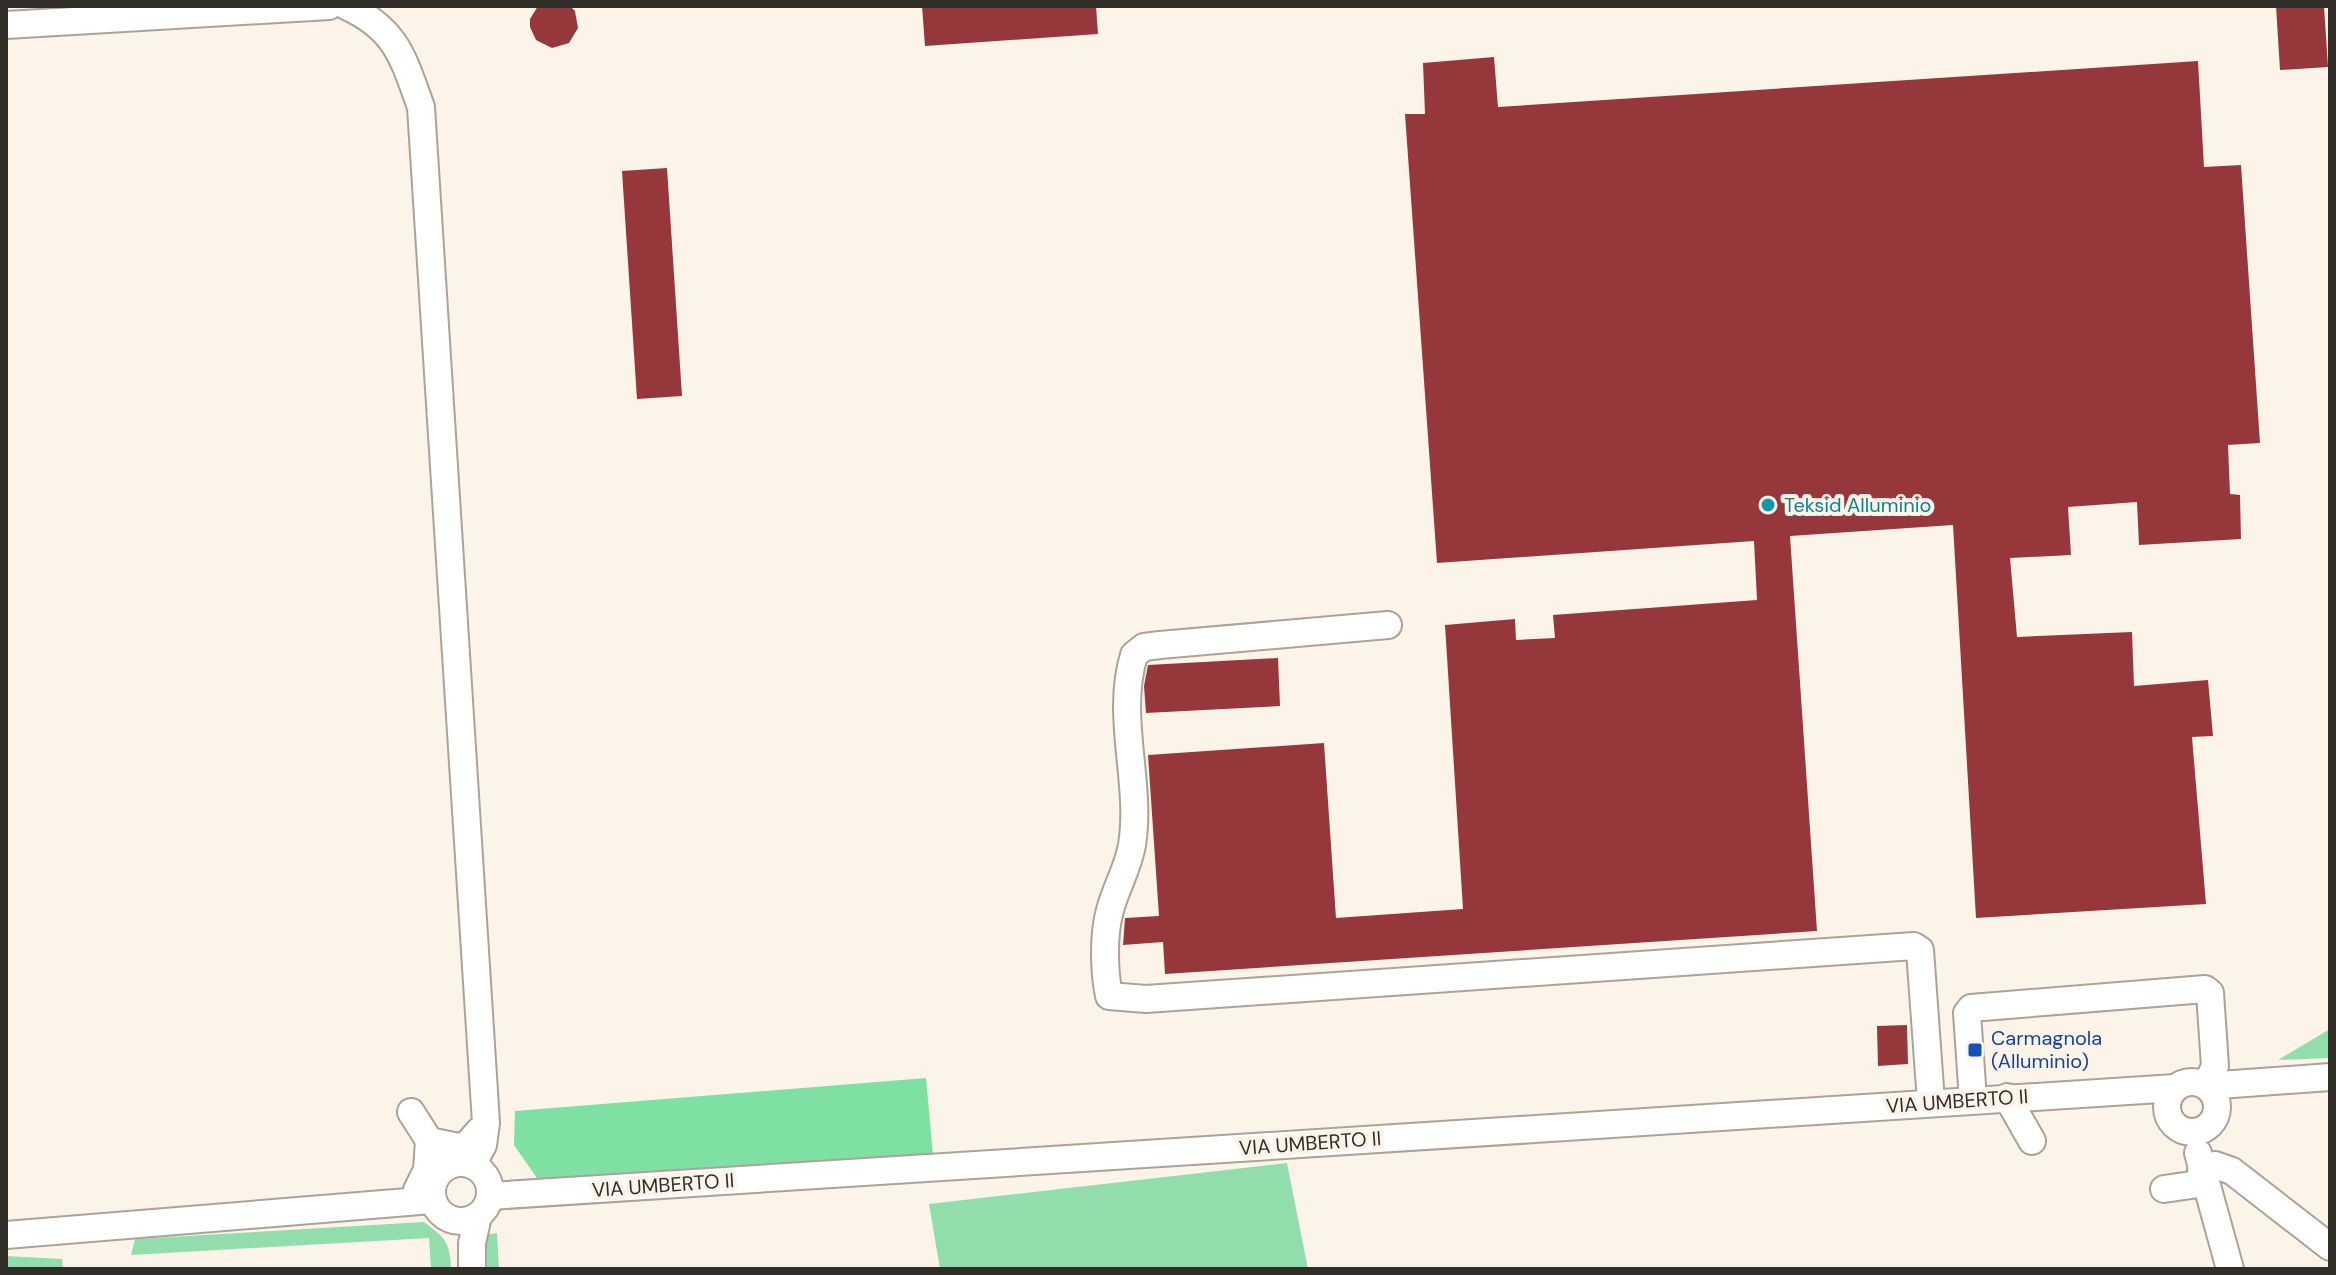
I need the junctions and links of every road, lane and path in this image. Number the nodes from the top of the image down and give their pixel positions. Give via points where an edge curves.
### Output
1 (329, 6) edge
2 (346, 6) edge
3 (6, 25) edge
4 (1388, 625) dead end
5 (2330, 1077) edge
6 (2211, 1092) junction
7 (2007, 1097) junction
8 (2171, 1098) junction
9 (1973, 1100) junction
10 (1931, 1102) junction
11 (411, 1112) dead end
12 (486, 1123) junction
13 (429, 1141) junction
14 (2032, 1141) dead end
15 (2199, 1153) junction
16 (459, 1165) junction
17 (2164, 1189) dead end
18 (421, 1201) junction
19 (474, 1211) junction
20 (6, 1235) edge
21 (2330, 1247) edge
22 (460, 1269) edge
23 (472, 1269) edge
24 (2230, 1269) edge

1 - 3 street
2 - 12 street via 368,16 389,35 421,107
4 - 10 street via 1160,645 1134,655 1126,698 1133,833 1110,910 1109,996 1146,999 1914,946 1920,950
5 - 6 street via 2239,1082
6 - 8 street via 2189,1082
6 - 9 street via 2215,1066 2210,993 2205,989 1975,1006 1967,1013
6 - 15 street via 2216,1115
7 - 8 street, VIA UMBERTO II via 2130,1092
7 - 9 street, VIA UMBERTO II
7 - 14 street
8 - 15 street via 2171,1122
9 - 10 street, VIA UMBERTO II
10 - 19 street, VIA UMBERTO II
11 - 13 street
12 - 13 street via 464,1148
12 - 16 street via 483,1145
13 - 16 street
13 - 18 street
15 - 17 street
15 - 21 street via 2232,1171
15 - 24 street
16 - 18 street via 436,1175
16 - 19 street via 483,1172 489,1183
18 - 19 street via 443,1216
18 - 20 street
19 - 22 street via 459,1243
19 - 23 street

